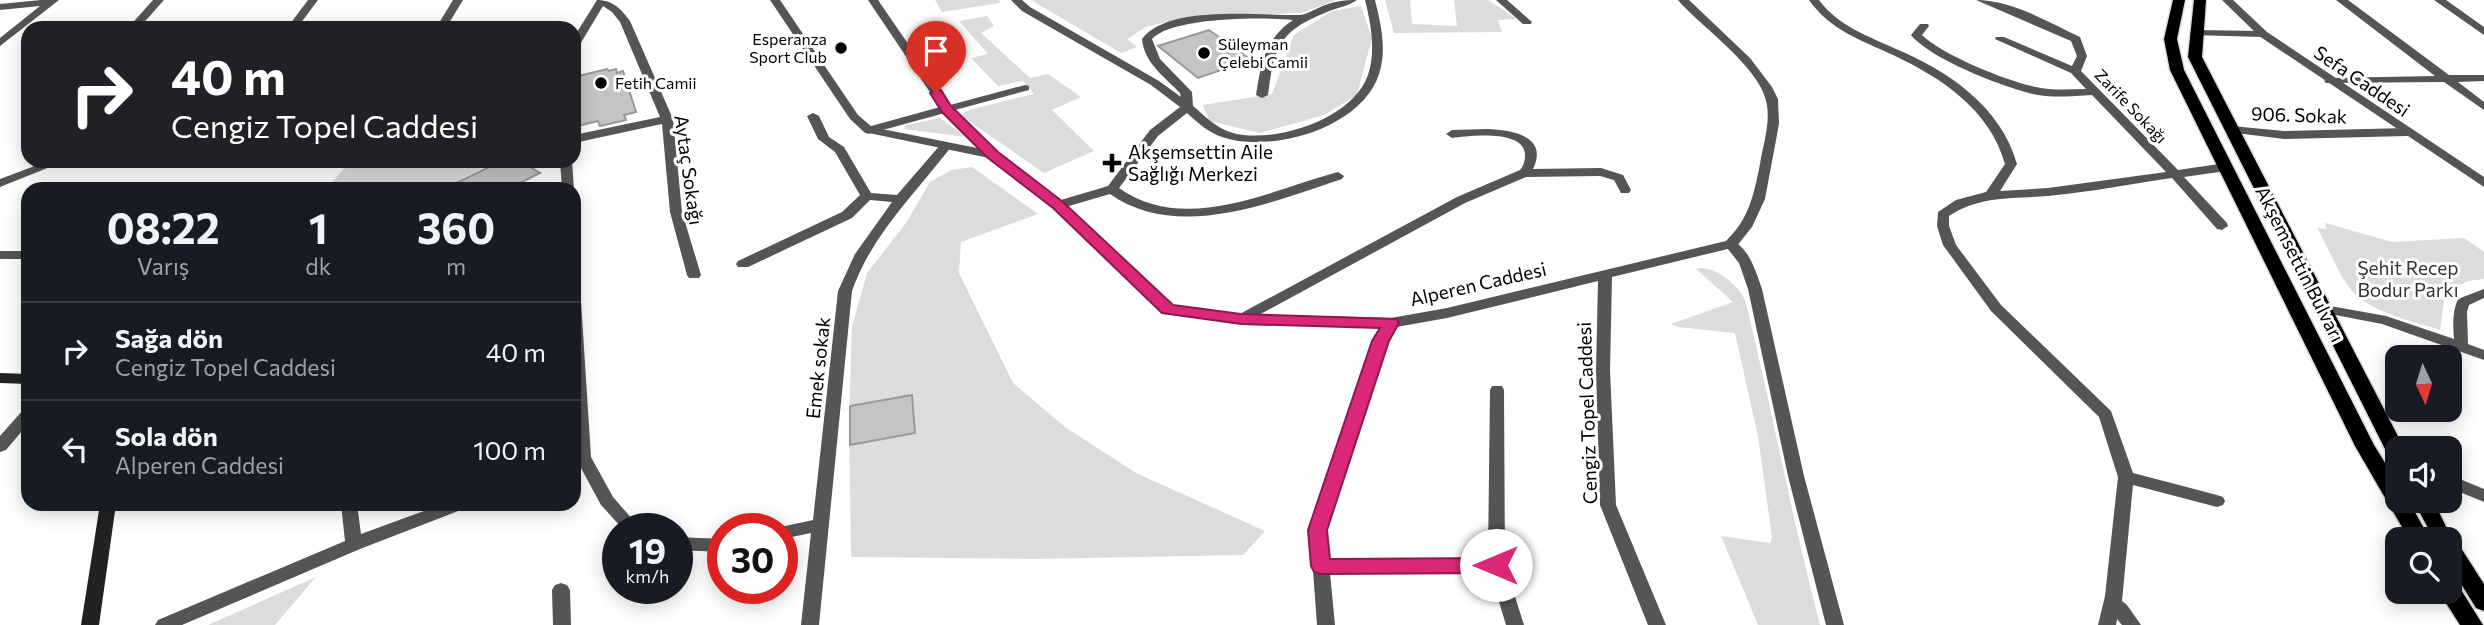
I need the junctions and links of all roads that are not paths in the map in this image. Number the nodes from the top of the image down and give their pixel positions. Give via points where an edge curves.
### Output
1 (159, 0) edge
2 (313, 0) edge
3 (458, 0) edge
4 (604, 0) edge
5 (775, 0) edge
6 (873, 0) edge
7 (1016, 0) edge
8 (1352, 0) edge
9 (1370, 0) edge
10 (1501, 0) edge
11 (1683, 0) edge
12 (1814, 0) edge
13 (1981, 0) edge
14 (2200, 0) edge
15 (2227, 0) edge
16 (2341, 0) edge
17 (2439, 0) edge
18 (57, 1) edge
19 (2178, 1) edge
20 (0, 7) edge
21 (1301, 18) junction
22 (30, 21) edge
23 (140, 21) edge
24 (297, 21) edge
25 (445, 21) edge
26 (1527, 22) dead end
27 (1924, 26) dead end
28 (21, 28) edge
29 (2484, 32) edge
30 (2195, 33) junction
31 (2263, 34) junction
32 (581, 35) edge
33 (2000, 39) dead end
34 (0, 43) edge
35 (2075, 71) junction
36 (2443, 78) junction
37 (2484, 78) edge
38 (2330, 81) junction
39 (1025, 88) dead end
40 (2097, 92) junction
41 (1262, 95) dead end
42 (1188, 107) junction
43 (2484, 107) edge
44 (947, 109) junction
45 (813, 116) dead end
46 (667, 119) junction
47 (868, 130) junction
48 (2232, 130) junction
49 (2407, 132) junction
50 (1452, 134) dead end
51 (581, 137) edge
52 (944, 147) junction
53 (993, 155) junction
54 (2226, 167) junction
55 (40, 168) edge
56 (1524, 173) junction
57 (2174, 173) junction
58 (1338, 176) dead end
59 (0, 183) edge
60 (2484, 183) edge
61 (1112, 189) junction
62 (1625, 190) dead end
63 (867, 195) junction
64 (1991, 195) junction
65 (901, 199) junction
66 (1058, 205) junction
67 (2222, 226) dead end
68 (1731, 244) junction
69 (0, 255) edge
70 (21, 255) edge
71 (743, 264) dead end
72 (1605, 274) junction
73 (694, 275) dead end
74 (2484, 293) edge
75 (2325, 309) junction
76 (1241, 319) junction
77 (1391, 323) junction
78 (2455, 345) edge
79 (2461, 345) edge
80 (2462, 347) edge
81 (2484, 355) edge
82 (0, 378) edge
83 (21, 379) edge
84 (1497, 390) dead end
85 (21, 422) edge
86 (2388, 436) edge
87 (0, 446) edge
88 (581, 463) edge
89 (2126, 477) junction
90 (2462, 486) edge
91 (2484, 496) edge
92 (2217, 501) dead end
93 (107, 511) edge
94 (350, 511) edge
95 (441, 511) edge
96 (618, 513) edge
97 (821, 525) junction
98 (2413, 527) edge
99 (798, 530) edge
100 (354, 544) junction
101 (1496, 565) junction
102 (1321, 566) junction
103 (2462, 567) edge
104 (561, 590) dead end
105 (2484, 602) edge
106 (2112, 604) junction
107 (2458, 604) edge
108 (90, 625) edge
109 (164, 625) edge
110 (562, 625) edge
111 (810, 625) edge
112 (1326, 625) edge
113 (1515, 625) edge
114 (1657, 625) edge
115 (1835, 625) edge
116 (2107, 625) edge
117 (2132, 625) edge
118 (2472, 625) edge

1 - 23 street
2 - 24 street
3 - 25 street
4 - 32 street
4 - 46 street, Aytaç Sokağı via 625,21
5 - 47 street via 854,117
6 - 44 street
7 - 42 street
8 - 21 street
9 - 42 street via 1378,36 1376,66 1361,99 1336,119 1287,135 1244,138 1227,135
10 - 26 street
11 - 68 street via 1751,68 1772,100 1760,203
12 - 64 street via 1847,30 1956,88 1986,114 2009,151 2011,164
13 - 35 street, Zarife Sokağı via 2070,34 2082,51
14 - 30 main road, Akşemsettin Bulvarı
15 - 31 street, Sefa Caddesi
16 - 36 street
17 - 29 street
18 - 20 street
18 - 22 street
19 - 54 main road, Akşemsettin Bulvarı via 2172,58
21 - 41 street via 1270,50
21 - 42 street via 1194,21 1157,29 1147,45 1154,59 1186,92
27 - 40 street via 1916,35 1928,46 2012,85 2034,91
28 - 34 street
30 - 31 street
30 - 48 main road, Akşemsettin Bulvarı via 2195,57
31 - 38 street, Sefa Caddesi
33 - 35 street
35 - 40 street, Zarife Sokağı
36 - 37 street
36 - 38 street
36 - 43 street
38 - 49 street, Sefa Caddesi
39 - 44 street
40 - 57 street, Zarife Sokağı
42 - 61 street via 1154,133
44 - 47 street
44 - 53 street
45 - 63 street via 824,139 840,150
46 - 51 street
46 - 73 street, Aytaç Sokağı via 676,212
47 - 52 street, Alperen Caddesi
48 - 49 street, 906. Sokak via 2284,135
48 - 75 main road, Akşemsettin Bulvarı
49 - 60 street, Sefa Caddesi
50 - 56 street via 1519,137 1532,149 1530,167
52 - 53 street, Alperen Caddesi
52 - 65 street, Emek sokak
53 - 66 street, Alperen Caddesi
54 - 57 street
54 - 98 main road, Akşemsettin Bulvarı via 2365,446
55 - 59 street
56 - 62 street via 1601,172 1619,178
56 - 76 street via 1461,200
57 - 64 street via 2048,192
57 - 67 street, Zarife Sokağı
58 - 61 street via 1275,197 1188,213 1151,209
61 - 66 street
63 - 65 street
63 - 71 street via 847,215
64 - 89 street via 1959,203 1943,215 1950,245 1996,308 2106,415
65 - 97 street, Emek sokak via 850,271 845,291
66 - 76 street, Alperen Caddesi via 1168,309
68 - 72 street, Alperen Caddesi
68 - 115 street via 1745,262 1755,289
69 - 70 street
72 - 77 street, Alperen Caddesi
72 - 114 street, Cengiz Topel Caddesi via 1608,505
74 - 79 street via 2463,302
75 - 78 street via 2346,310
75 - 86 main road, Akşemsettin Bulvarı
76 - 77 street, Alperen Caddesi
77 - 102 street via 1380,341 1318,530
80 - 81 street
82 - 83 main road
84 - 101 street
85 - 87 street
88 - 96 street
89 - 92 street
89 - 106 street
90 - 91 street
93 - 108 main road
94 - 100 street
95 - 100 street
97 - 99 street
97 - 111 street, Emek sokak
100 - 109 street
101 - 102 street
101 - 113 street
102 - 112 street
103 - 105 main road
104 - 110 street
106 - 116 street
106 - 117 street
107 - 118 main road

